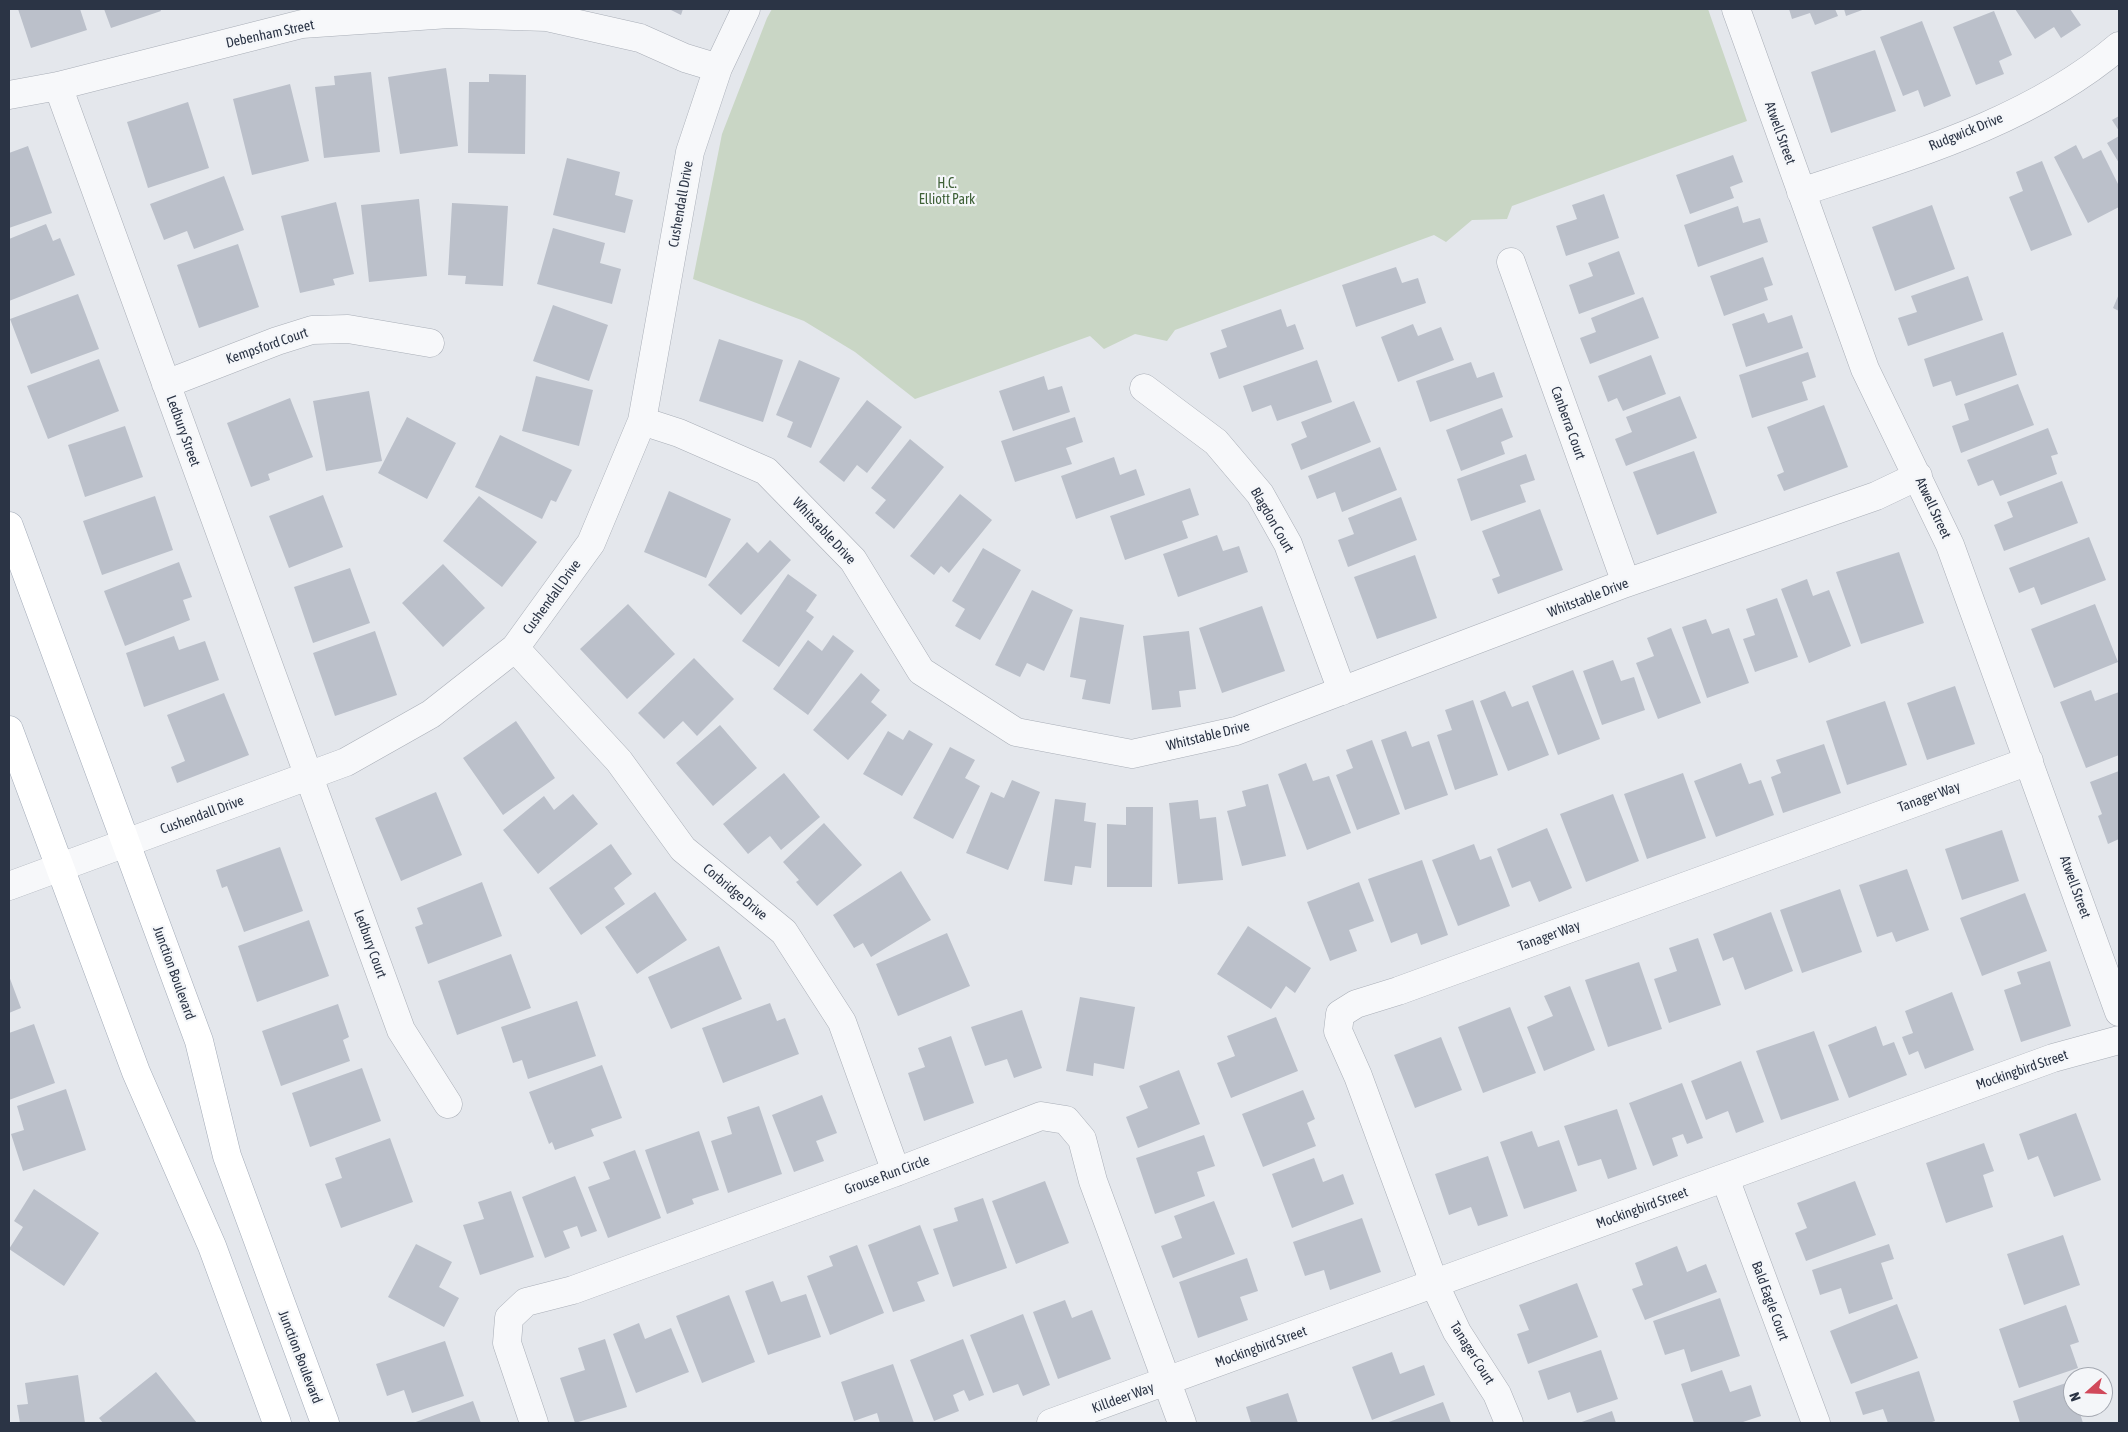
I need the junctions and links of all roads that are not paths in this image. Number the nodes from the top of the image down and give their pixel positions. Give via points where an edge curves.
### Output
1 (746, 9) edge
2 (1736, 9) edge
3 (2119, 46) edge
4 (718, 68) junction
5 (58, 86) junction
6 (9, 95) edge
7 (1801, 192) junction
8 (1510, 262) dead end
9 (430, 343) dead end
10 (166, 384) junction
11 (1144, 388) dead end
12 (642, 421) junction
13 (1918, 476) junction
14 (9, 526) edge
15 (1626, 583) junction
16 (515, 648) junction
17 (1342, 691) junction
18 (9, 730) edge
19 (2029, 761) junction
20 (309, 776) junction
21 (127, 842) junction
22 (61, 867) junction
23 (9, 886) edge
24 (2119, 1012) edge
25 (2119, 1040) edge
26 (448, 1104) dead end
27 (896, 1172) junction
28 (1725, 1178) junction
29 (1434, 1283) junction
30 (1166, 1382) junction
31 (277, 1423) edge
32 (325, 1423) edge
33 (534, 1423) edge
34 (1052, 1423) edge
35 (1182, 1423) edge
36 (1509, 1423) edge
37 (1816, 1423) edge

1 - 4 street, Cushendall Drive
2 - 7 street, Atwell Street
3 - 7 street, Rudgwick Drive via 2059,89 1977,130
4 - 5 street, Debenham Street via 685,58 640,38 547,17 449,14 302,24
4 - 12 street, Cushendall Drive via 690,152
5 - 6 street, Debenham Street
5 - 10 street, Ledbury Street
7 - 13 street, Atwell Street via 1865,369
8 - 15 street, Canberra Court
9 - 10 street, Kempsford Court via 348,329 312,330
10 - 20 street, Ledbury Street
11 - 17 street, Blagdon Court via 1216,442 1260,494 1288,544
12 - 16 street, Cushendall Drive via 591,543
12 - 17 street, Whitstable Drive via 679,433 766,471 853,560 921,671 1016,732 1132,754 1236,731
13 - 15 street, Whitstable Drive via 1876,496
13 - 19 street, Atwell Street via 1950,545
14 - 21 main road, Junction Boulevard
15 - 17 street, Whitstable Drive
16 - 20 street, Cushendall Drive via 431,714 346,762
16 - 27 street, Corbridge Drive via 619,761 683,849 784,932 842,1022
18 - 22 main road
19 - 24 street, Atwell Street
19 - 29 street, Tanager Way via 1372,998 1340,1014 1338,1031 1358,1076
20 - 21 street, Cushendall Drive
20 - 26 street, Ledbury Court via 401,1030
21 - 22 street, Cushendall Drive
21 - 32 main road, Junction Boulevard via 199,1041 227,1156
22 - 23 street, Cushendall Drive
22 - 31 main road via 136,1072 212,1246
25 - 28 street, Mockingbird Street via 2053,1058
27 - 30 street, Grouse Run Circle via 1041,1116 1066,1120 1082,1139 1093,1180
27 - 33 street, Grouse Run Circle via 573,1290 526,1302 509,1318 507,1343
28 - 29 street, Mockingbird Street
28 - 37 street, Bald Eagle Court
29 - 30 street, Mockingbird Street
29 - 36 street, Tanager Court via 1457,1332 1497,1394
30 - 34 street, Killdeer Way
30 - 35 street, Grouse Run Circle

